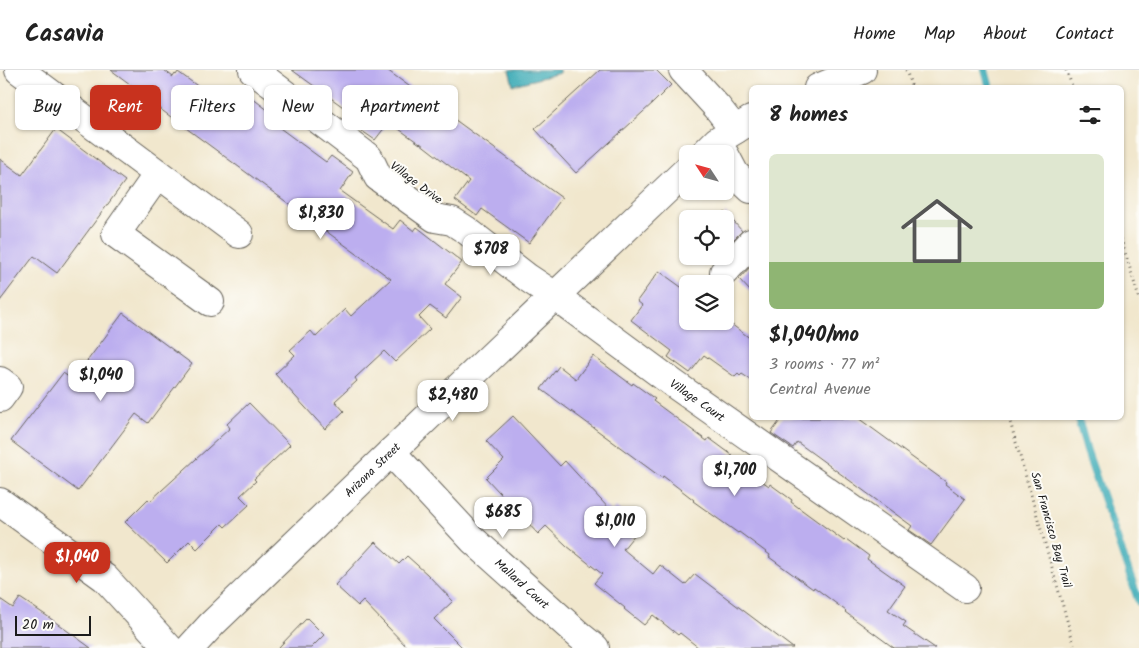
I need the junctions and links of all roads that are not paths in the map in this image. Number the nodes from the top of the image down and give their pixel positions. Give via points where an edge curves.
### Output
1 (5, 70) edge
2 (19, 70) edge
3 (253, 70) edge
4 (683, 70) edge
5 (862, 70) edge
6 (0, 77) edge
7 (825, 85) edge
8 (726, 142) edge
9 (158, 174) junction
10 (679, 179) edge
11 (749, 187) edge
12 (239, 234) dead end
13 (749, 244) edge
14 (724, 272) dead end
15 (555, 296) junction
16 (210, 302) dead end
17 (0, 380) edge
18 (0, 398) edge
19 (390, 452) junction
20 (0, 502) edge
21 (965, 588) dead end
22 (169, 648) edge
23 (190, 648) edge
24 (595, 648) edge

1 - 6 street
2 - 9 street
3 - 15 street, Village Drive via 369,158 378,177 435,218 452,221
4 - 8 street via 717,106
5 - 7 street
8 - 11 street via 735,174
9 - 12 street
9 - 16 street via 116,234
10 - 15 street, Arizona Street
13 - 14 street
15 - 19 street, Arizona Street
15 - 21 street, Village Court via 674,384
17 - 18 street via 8,386
19 - 23 street, Arizona Street
19 - 24 street, Mallard Court via 473,540
20 - 22 street via 105,578

